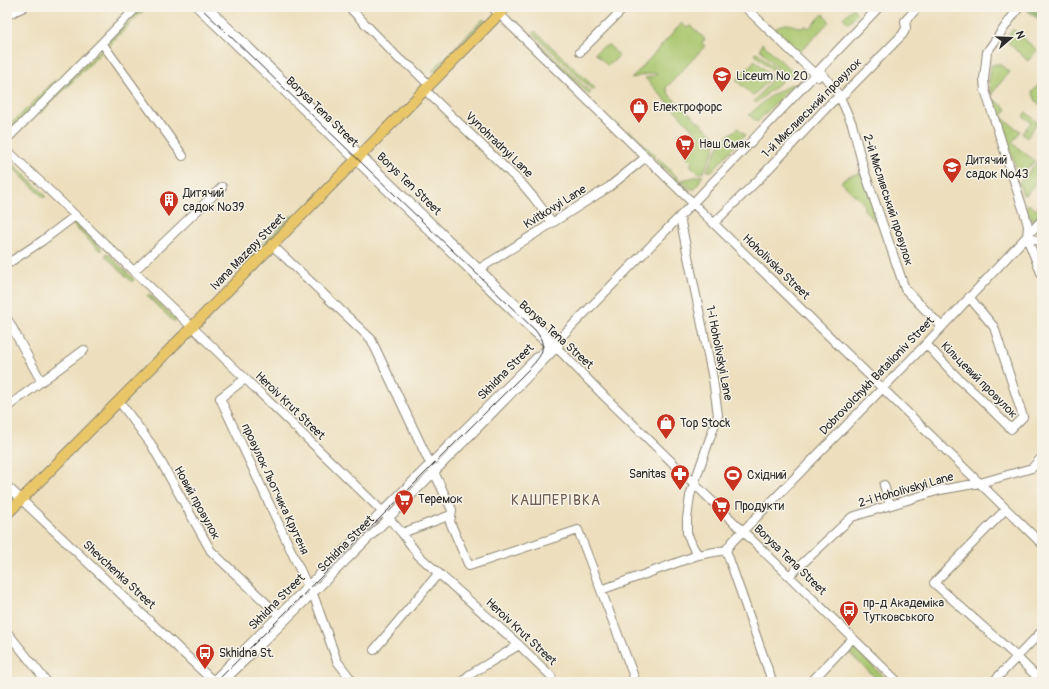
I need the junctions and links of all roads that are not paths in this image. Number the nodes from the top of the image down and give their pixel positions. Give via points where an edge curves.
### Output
1 (24, 7) edge
2 (137, 7) edge
3 (197, 7) edge
4 (207, 7) edge
5 (348, 7) edge
6 (625, 7) edge
7 (746, 7) edge
8 (879, 7) edge
9 (884, 7) edge
10 (918, 7) edge
11 (1019, 7) edge
12 (499, 9) edge
13 (7, 15) edge
14 (102, 43) junction
15 (580, 52) dead end
16 (819, 75) junction
17 (427, 87) junction
18 (840, 97) junction
19 (7, 139) edge
20 (7, 150) edge
21 (183, 156) dead end
22 (358, 157) junction
23 (646, 157) junction
24 (222, 187) dead end
25 (695, 204) junction
26 (75, 216) junction
27 (1042, 220) edge
28 (552, 222) junction
29 (681, 222) junction
30 (714, 223) junction
31 (1027, 238) junction
32 (1042, 240) edge
33 (272, 245) junction
34 (7, 264) edge
35 (134, 271) junction
36 (476, 271) junction
37 (1042, 275) edge
38 (969, 297) junction
39 (7, 318) edge
40 (942, 326) junction
41 (192, 327) junction
42 (926, 344) junction
43 (553, 345) junction
44 (84, 350) dead end
45 (245, 379) junction
46 (41, 381) junction
47 (882, 387) junction
48 (119, 401) junction
49 (7, 407) edge
50 (1042, 457) edge
51 (432, 469) junction
52 (980, 483) junction
53 (694, 484) junction
54 (884, 485) dead end
55 (7, 486) edge
56 (21, 499) junction
57 (890, 505) junction
58 (1006, 509) junction
59 (7, 514) edge
60 (451, 515) junction
61 (386, 516) junction
62 (743, 531) junction
63 (402, 533) junction
64 (1042, 544) edge
65 (726, 550) junction
66 (698, 555) junction
67 (438, 574) junction
68 (789, 576) junction
69 (601, 590) junction
70 (311, 591) junction
71 (283, 618) junction
72 (1042, 631) edge
73 (7, 632) edge
74 (853, 638) junction
75 (519, 644) junction
76 (374, 650) dead end
77 (1017, 658) junction
78 (772, 680) dead end
79 (47, 682) edge
80 (213, 682) edge
81 (223, 682) edge
82 (353, 682) edge
83 (462, 682) edge
84 (553, 682) edge
85 (636, 682) edge
86 (810, 682) edge
87 (898, 682) edge
88 (993, 682) edge
89 (1042, 682) edge

1 - 13 street
2 - 14 street
3 - 22 street, Borysa Tena Street
4 - 22 street, Borys Ten Street
5 - 17 street, Vynohradnyi Lane via 400,60 411,67
6 - 15 street
7 - 16 street, 2-й Мисливський провулок
8 - 16 street, Skhidna Street
9 - 16 street, Skhidna Street
10 - 18 street, 1-й Мисливський провулок via 905,21 906,28 903,34
11 - 31 street via 987,52 984,79 988,101 1028,226
12 - 17 main road, Ivana Mazepy Street
12 - 23 street, Hoholivska Street
14 - 19 street
14 - 21 street
16 - 18 street, 2-й Мисливський провулок
16 - 25 street, Skhidna Street
17 - 22 main road, Ivana Mazepy Street
17 - 28 street, Vynohradnyi Lane via 522,185
18 - 30 street, 1-й Мисливський провулок via 832,102
18 - 40 street, 2-й Мисливський провулок via 852,124 864,170 904,289
20 - 26 street, Heroiv Krut Street
22 - 33 main road, Ivana Mazepy Street
22 - 36 street, Borys Ten Street
23 - 25 street, Hoholivska Street
23 - 28 street, Kvitkovyi Lane via 609,187
24 - 35 street
25 - 29 street, Skhidna Street
25 - 30 street, Hoholivska Street
25 - 43 street, Skhidna Street
26 - 34 street
26 - 35 street, Heroiv Krut Street
27 - 31 street, Dobrovolchykh Batalioniv Street
28 - 36 street, Kvitkovyi Lane
29 - 43 street, Skhidna Street
29 - 53 street, 1-i Hoholivskyi Lane via 713,378 718,415
30 - 47 street, Hoholivska Street
31 - 32 street
31 - 37 street
31 - 38 street, Dobrovolchykh Batalioniv Street
33 - 41 main road, Ivana Mazepy Street
33 - 51 street via 371,339
35 - 41 street, Heroiv Krut Street
36 - 43 street, Borys Ten Street
38 - 40 street, Dobrovolchykh Batalioniv Street
38 - 42 street, Кільцевий провулок via 994,327 1023,417 1011,429
39 - 46 street
40 - 42 street, Dobrovolchykh Batalioniv Street
41 - 45 street, Heroiv Krut Street
41 - 48 main road, Ivana Mazepy Street
42 - 47 street, Dobrovolchykh Batalioniv Street
43 - 51 street, Skhidna Street
43 - 53 street, Borysa Tena Street
44 - 46 street
45 - 61 street, Heroiv Krut Street
45 - 70 street, провулок Льотчика Крутеня via 220,398
46 - 49 street
47 - 52 street, Hoholivska Street
47 - 62 street, Dobrovolchykh Batalioniv Street
48 - 56 main road, Ivana Mazepy Street
48 - 71 street, Новий провулок via 151,444 211,551
50 - 52 street, 2-i Hoholivskyi Lane via 1032,468
51 - 60 street via 452,510
51 - 61 street, Skhidna Street
52 - 57 street, 2-i Hoholivskyi Lane via 940,490
52 - 58 street, Hoholivska Street
53 - 62 street, Borysa Tena Street
53 - 66 street, 1-i Hoholivskyi Lane via 690,496 687,533
54 - 57 street
55 - 56 street, Shevchenka Street
56 - 59 main road, Ivana Mazepy Street
56 - 80 street, Shevchenka Street
57 - 68 street, 2-i Hoholivskyi Lane via 852,517
58 - 64 street, Hoholivska Street
58 - 77 street via 934,583
60 - 63 street
60 - 69 street via 450,522 469,566 578,530
61 - 63 street, Heroiv Krut Street
61 - 70 street, Skhidna Street
62 - 65 street, Dobrovolchykh Batalioniv Street
62 - 68 street, Borysa Tena Street
63 - 67 street, Heroiv Krut Street via 418,555
65 - 66 street
65 - 78 street
66 - 69 street
67 - 75 street, Heroiv Krut Street
67 - 76 street
68 - 74 street, Borysa Tena Street
69 - 85 street
70 - 71 street, Skhidna Street
70 - 82 street, провулок Льотчика Крутеня via 337,661
71 - 80 street, Skhidna Street
71 - 81 street
72 - 77 street
73 - 79 street
74 - 86 street
74 - 87 street, Borysa Tena Street
75 - 83 street
75 - 84 street, Heroiv Krut Street via 551,676
77 - 88 street
77 - 89 street

